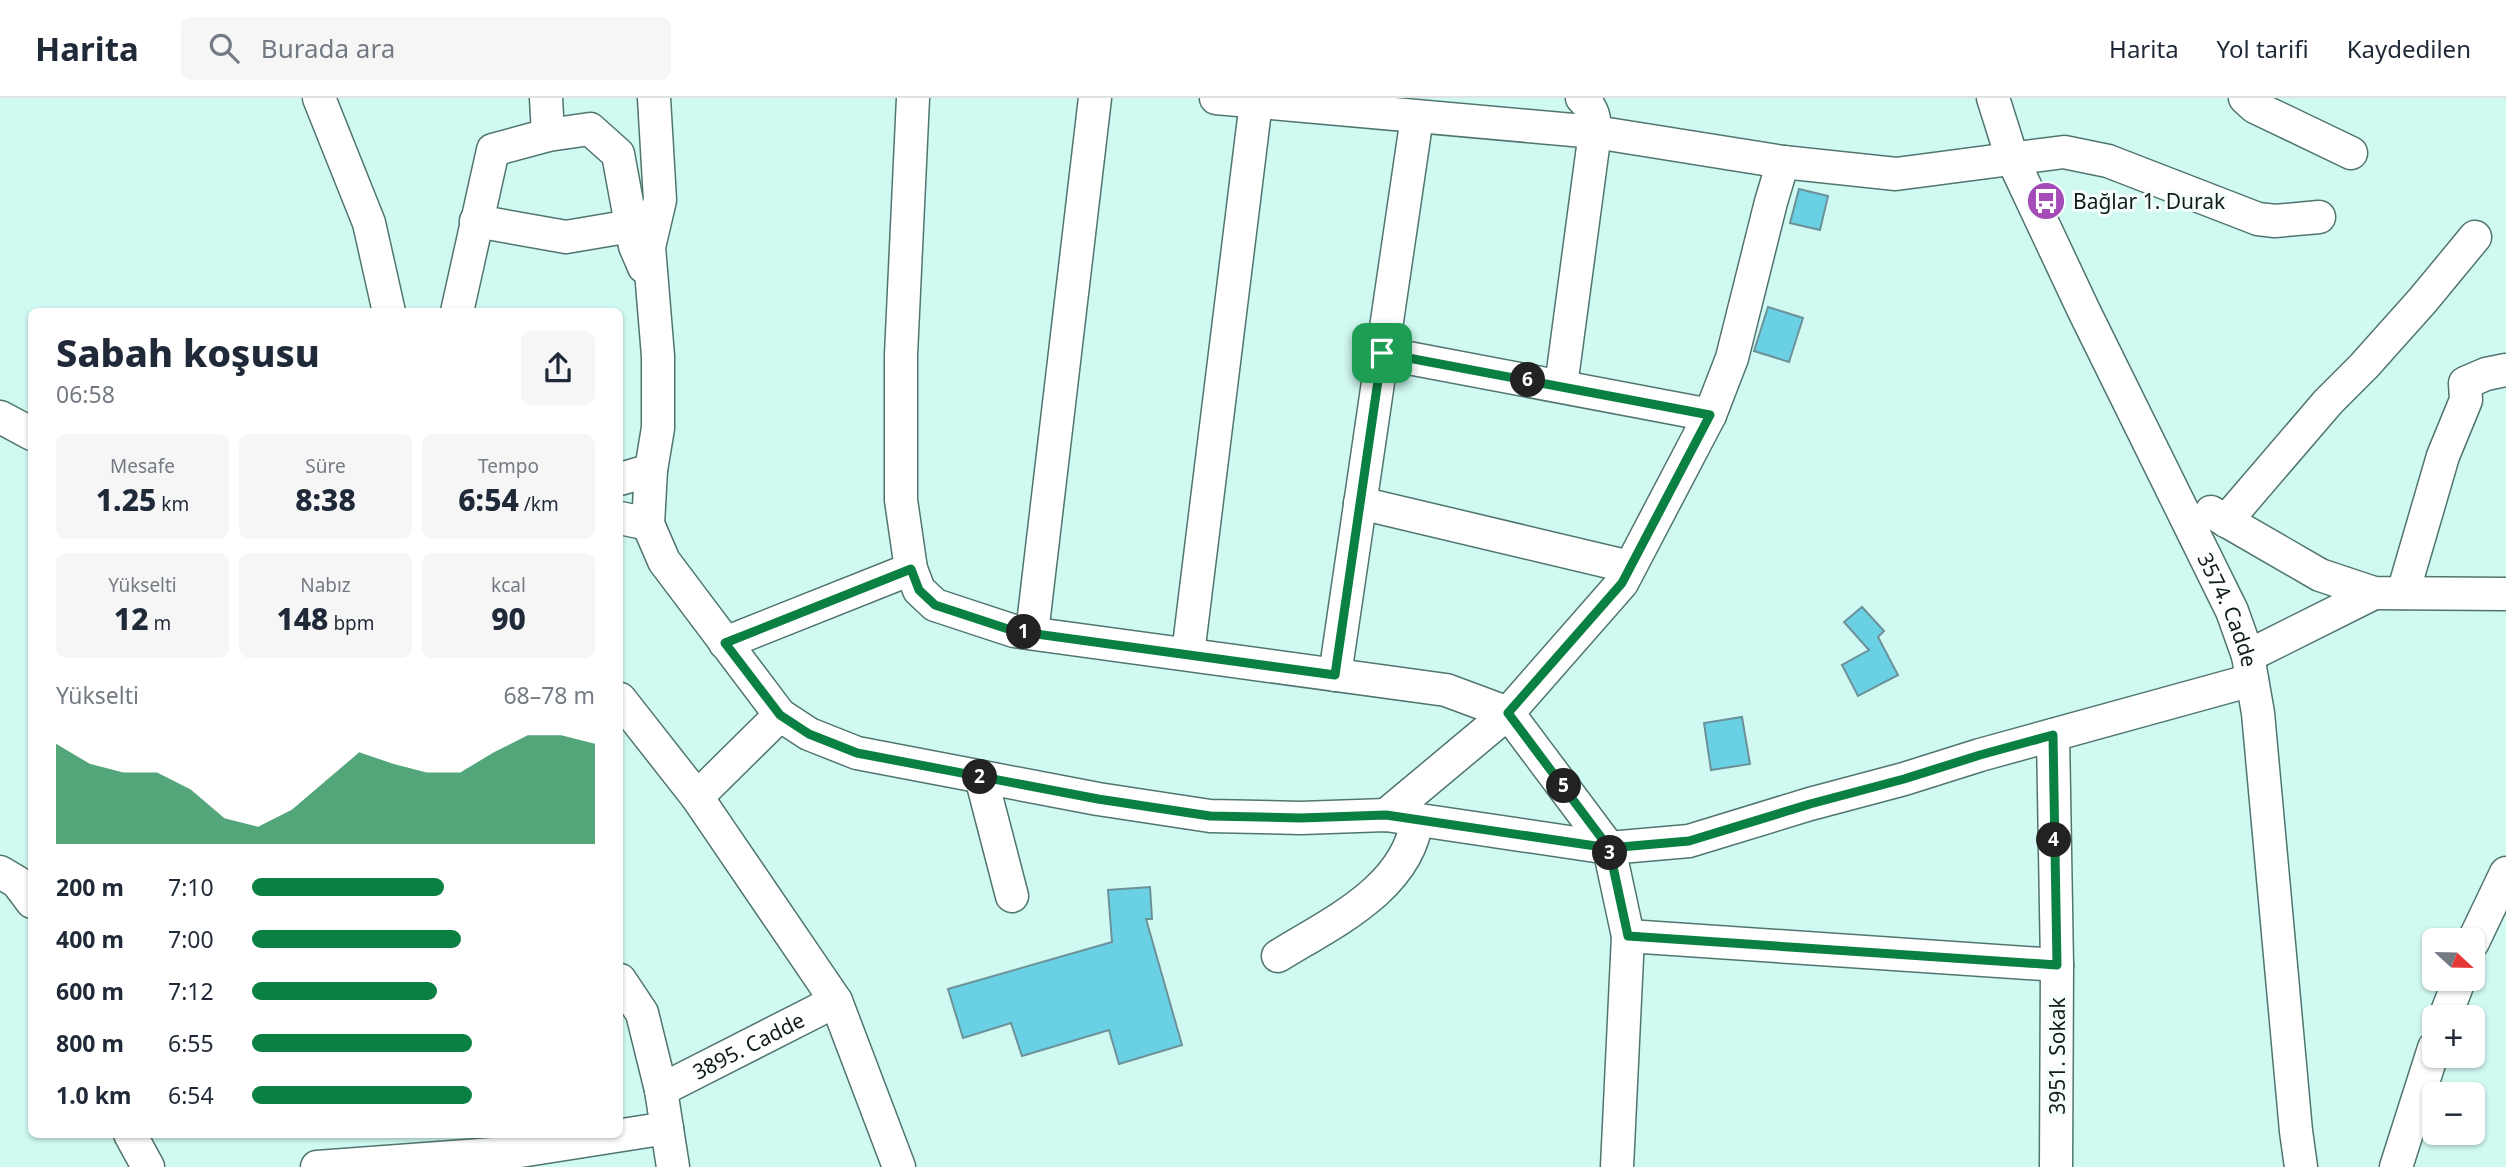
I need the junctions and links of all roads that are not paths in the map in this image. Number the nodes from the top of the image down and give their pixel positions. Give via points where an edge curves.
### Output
1 (319, 98) edge
2 (546, 98) edge
3 (654, 98) edge
4 (913, 98) edge
5 (1095, 98) edge
6 (1216, 98) edge
7 (1582, 98) edge
8 (2245, 98) edge
9 (1995, 99) edge
10 (1256, 102) junction
11 (1417, 117) junction
12 (1595, 132) junction
13 (548, 135) junction
14 (2351, 153) dead end
15 (2012, 158) junction
16 (1783, 162) junction
17 (2319, 217) dead end
18 (477, 221) junction
19 (631, 226) junction
20 (2475, 237) dead end
21 (653, 287) junction
22 (387, 308) edge
23 (458, 308) edge
24 (1382, 353) junction
25 (2506, 370) edge
26 (1560, 386) junction
27 (1710, 415) junction
28 (0, 417) edge
29 (28, 432) edge
30 (651, 470) junction
31 (623, 478) edge
32 (2173, 490) junction
33 (1360, 503) junction
34 (634, 521) edge
35 (2227, 521) junction
36 (1630, 567) junction
37 (911, 569) junction
38 (2388, 593) junction
39 (2506, 594) edge
40 (1032, 633) junction
41 (725, 643) junction
42 (1188, 654) junction
43 (2250, 668) junction
44 (1335, 675) junction
45 (623, 703) edge
46 (1508, 713) junction
47 (780, 715) junction
48 (2053, 735) junction
49 (981, 777) junction
50 (697, 797) junction
51 (1402, 817) junction
52 (1609, 848) junction
53 (0, 872) edge
54 (2506, 873) edge
55 (1012, 896) dead end
56 (28, 897) edge
57 (2480, 928) edge
58 (1628, 936) junction
59 (1278, 956) dead end
60 (2057, 965) junction
61 (623, 984) edge
62 (836, 1000) junction
63 (2428, 1068) edge
64 (662, 1090) junction
65 (667, 1128) junction
66 (623, 1135) edge
67 (132, 1138) edge
68 (603, 1138) edge
69 (148, 1167) edge
70 (317, 1167) edge
71 (673, 1167) edge
72 (899, 1167) edge
73 (1617, 1167) edge
74 (2056, 1167) edge
75 (2301, 1167) edge
76 (2396, 1167) edge

1 - 22 street via 369,223
2 - 13 street
3 - 21 street via 660,200 649,247
4 - 37 street via 901,355 901,500
5 - 40 street
6 - 10 street
7 - 12 street via 1595,118
8 - 14 street
9 - 15 street, 3574. Cadde
10 - 11 street
10 - 42 street
11 - 12 street
11 - 24 street
12 - 16 street
12 - 26 street
13 - 18 street via 493,150
13 - 19 street via 590,130 618,154
15 - 16 street via 1896,174
15 - 17 street via 2064,152 2086,155 2258,219
15 - 32 street, 3574. Cadde
16 - 27 street via 1732,358
18 - 19 street via 566,237
18 - 23 street
19 - 21 street
20 - 35 street
21 - 30 street via 658,416
24 - 26 street
24 - 33 street
25 - 38 street via 2465,383 2466,400
26 - 27 street
27 - 36 street
28 - 29 street
30 - 31 street
30 - 34 street
32 - 35 street
32 - 43 street, 3574. Cadde via 2232,611
33 - 36 street
33 - 44 street
34 - 41 street
35 - 38 street via 2320,575
36 - 46 street via 1622,583
37 - 40 street via 919,590 935,605
37 - 41 street
38 - 39 street
38 - 43 street
40 - 42 street
41 - 47 street
42 - 44 street
43 - 48 street
43 - 75 street, 3574. Cadde via 2267,796
44 - 46 street via 1446,690
45 - 50 street
46 - 51 street
46 - 52 street
47 - 49 street via 809,734 857,753
47 - 50 street
48 - 52 street via 1689,841
48 - 60 street, 3951. Sokak
49 - 51 street via 1210,816
49 - 55 street
50 - 62 street
51 - 52 street
51 - 59 street via 1410,849 1393,873 1357,908
52 - 58 street
53 - 56 street via 17,882
54 - 57 street
58 - 60 street
58 - 73 street
60 - 74 street, 3951. Sokak
61 - 64 street via 642,1013
62 - 64 street, 3895. Cadde
62 - 72 street
63 - 76 street
64 - 65 street
65 - 66 street
65 - 71 street
67 - 69 street
68 - 70 street via 507,1153

